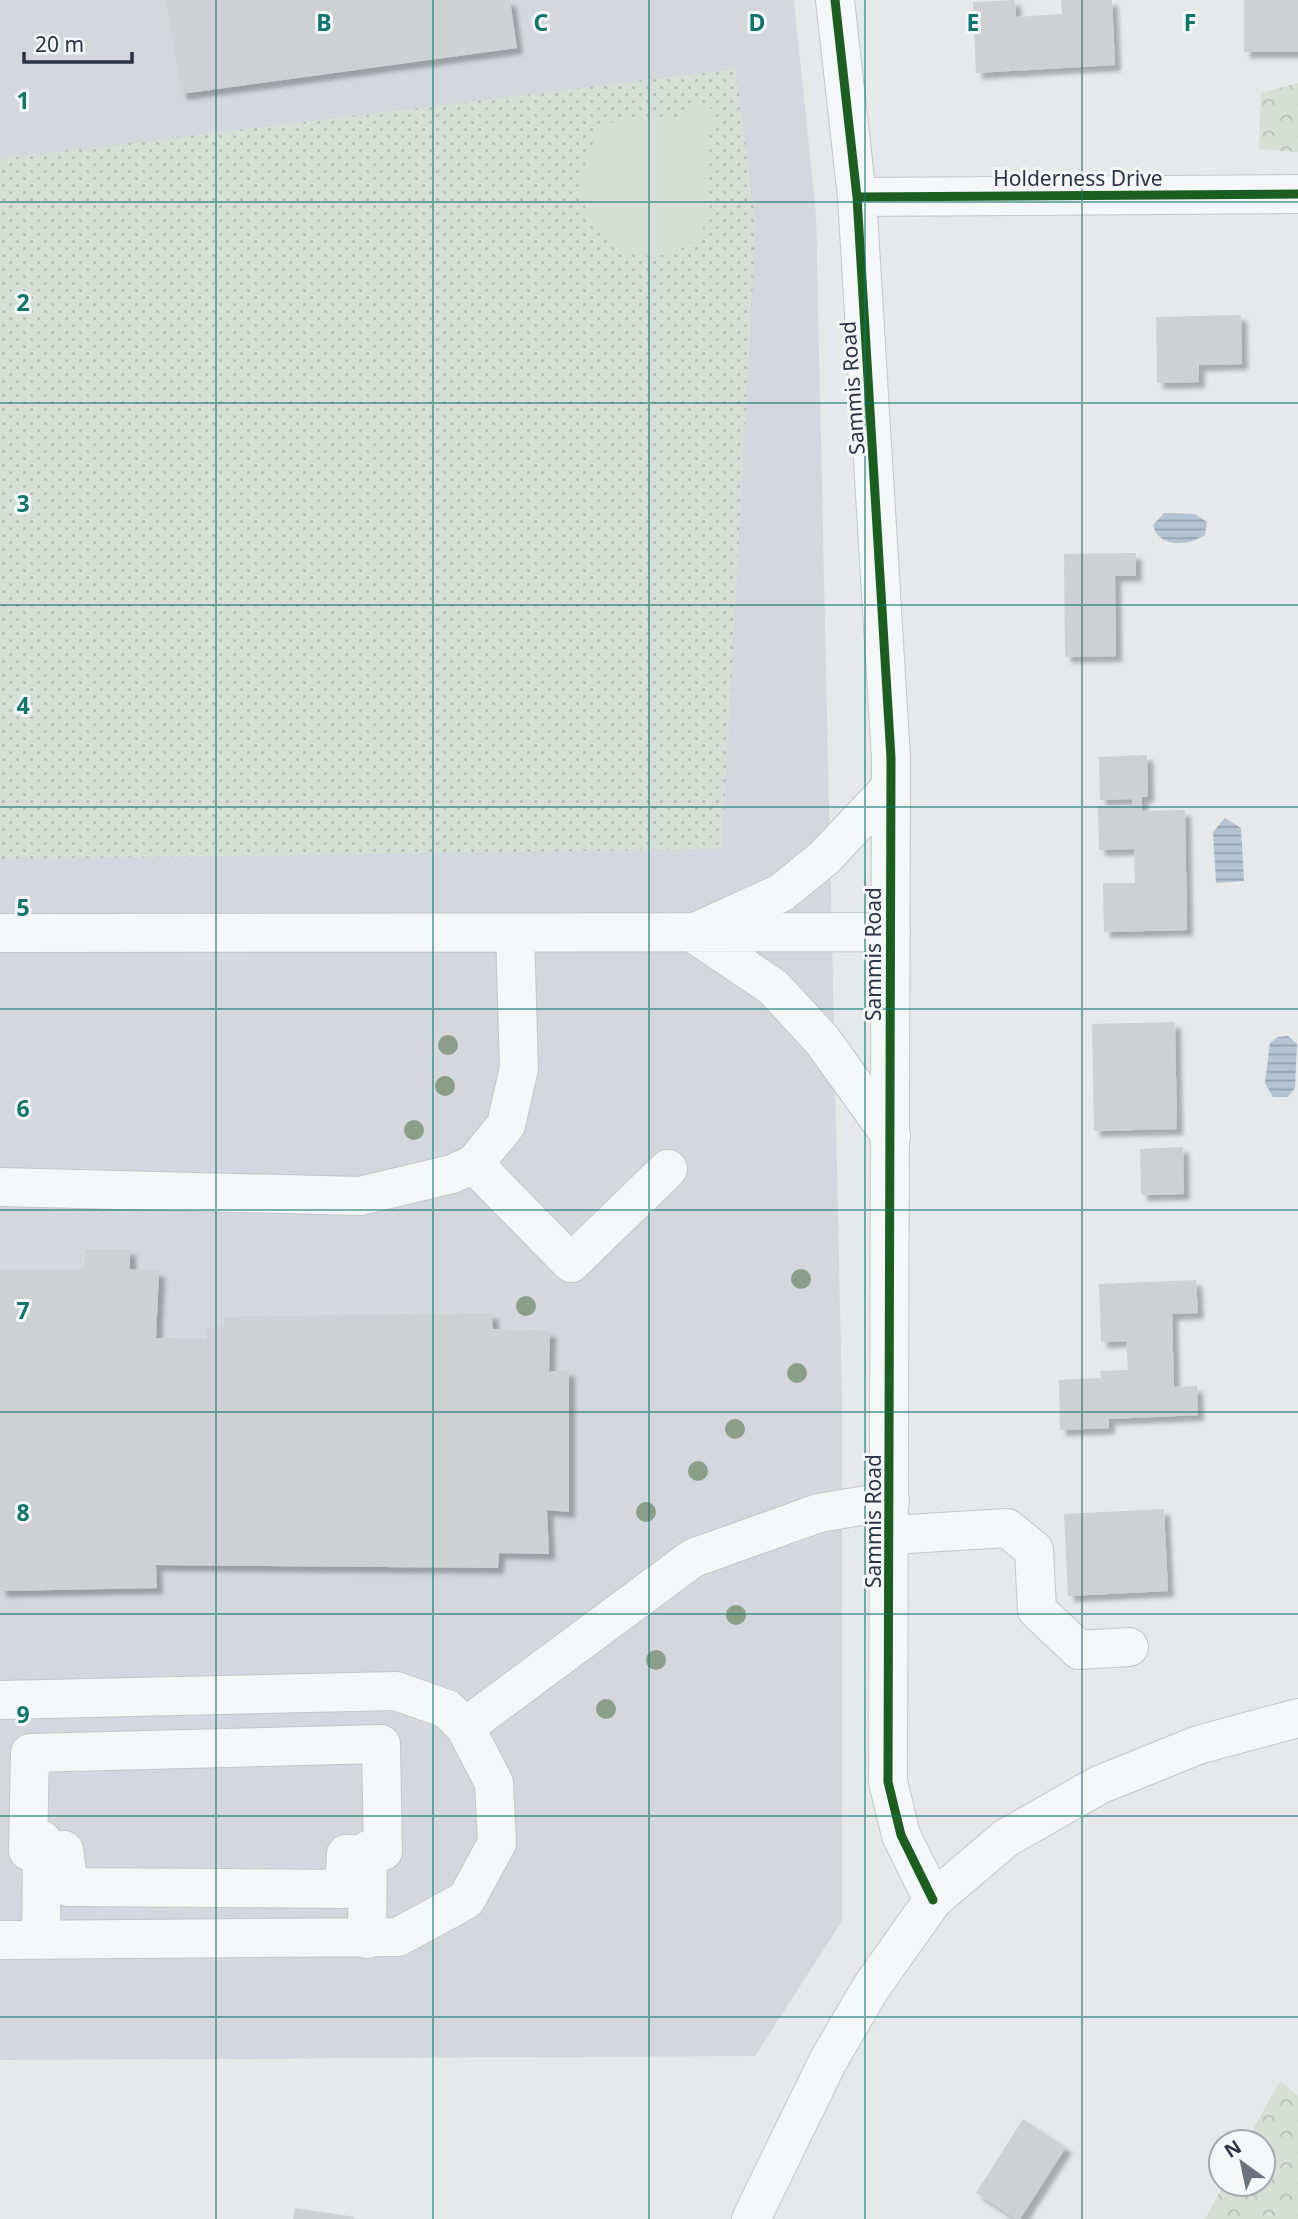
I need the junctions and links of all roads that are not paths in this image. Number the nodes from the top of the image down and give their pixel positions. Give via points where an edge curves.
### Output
1 (835, 0) edge
2 (1298, 194) edge
3 (858, 197) junction
4 (891, 787) junction
5 (891, 932) junction
6 (0, 933) edge
7 (515, 933) junction
8 (693, 933) junction
9 (891, 1136) junction
10 (474, 1164) junction
11 (668, 1168) dead end
12 (0, 1187) edge
13 (890, 1518) junction
14 (1129, 1647) dead end
15 (0, 1700) edge
16 (1298, 1718) edge
17 (465, 1727) junction
18 (366, 1805) dead end
19 (43, 1810) dead end
20 (42, 1851) junction
21 (369, 1855) junction
22 (933, 1900) junction
23 (41, 1939) junction
24 (367, 1939) junction
25 (0, 1940) edge
26 (751, 2219) edge

1 - 3 street, Sammis Road
2 - 3 street, Holderness Drive
3 - 4 street, Sammis Road
4 - 5 street, Sammis Road
4 - 8 street via 824,858 781,893
5 - 8 street
5 - 9 street, Sammis Road
6 - 7 street
7 - 8 street
7 - 10 street via 519,1068 506,1125
8 - 9 street via 773,988 822,1040
9 - 13 street, Sammis Road
10 - 11 street via 571,1263
10 - 12 street via 452,1174 360,1196
13 - 14 street via 1007,1528 1034,1550 1037,1610 1079,1650
13 - 17 street via 819,1513 693,1558
13 - 22 street, Sammis Road via 888,1782 901,1835
15 - 17 street via 396,1691 447,1709
16 - 22 street via 1198,1745 1099,1785 1006,1838
17 - 24 street via 494,1783 497,1843 466,1900 398,1937
18 - 21 street
19 - 20 street
20 - 21 street via 64,1850 69,1887 344,1889 346,1854
20 - 21 street via 28,1851 30,1753 381,1744 383,1851
20 - 23 street
21 - 24 street
22 - 26 street via 870,1989 828,2061
23 - 24 street
23 - 25 street

